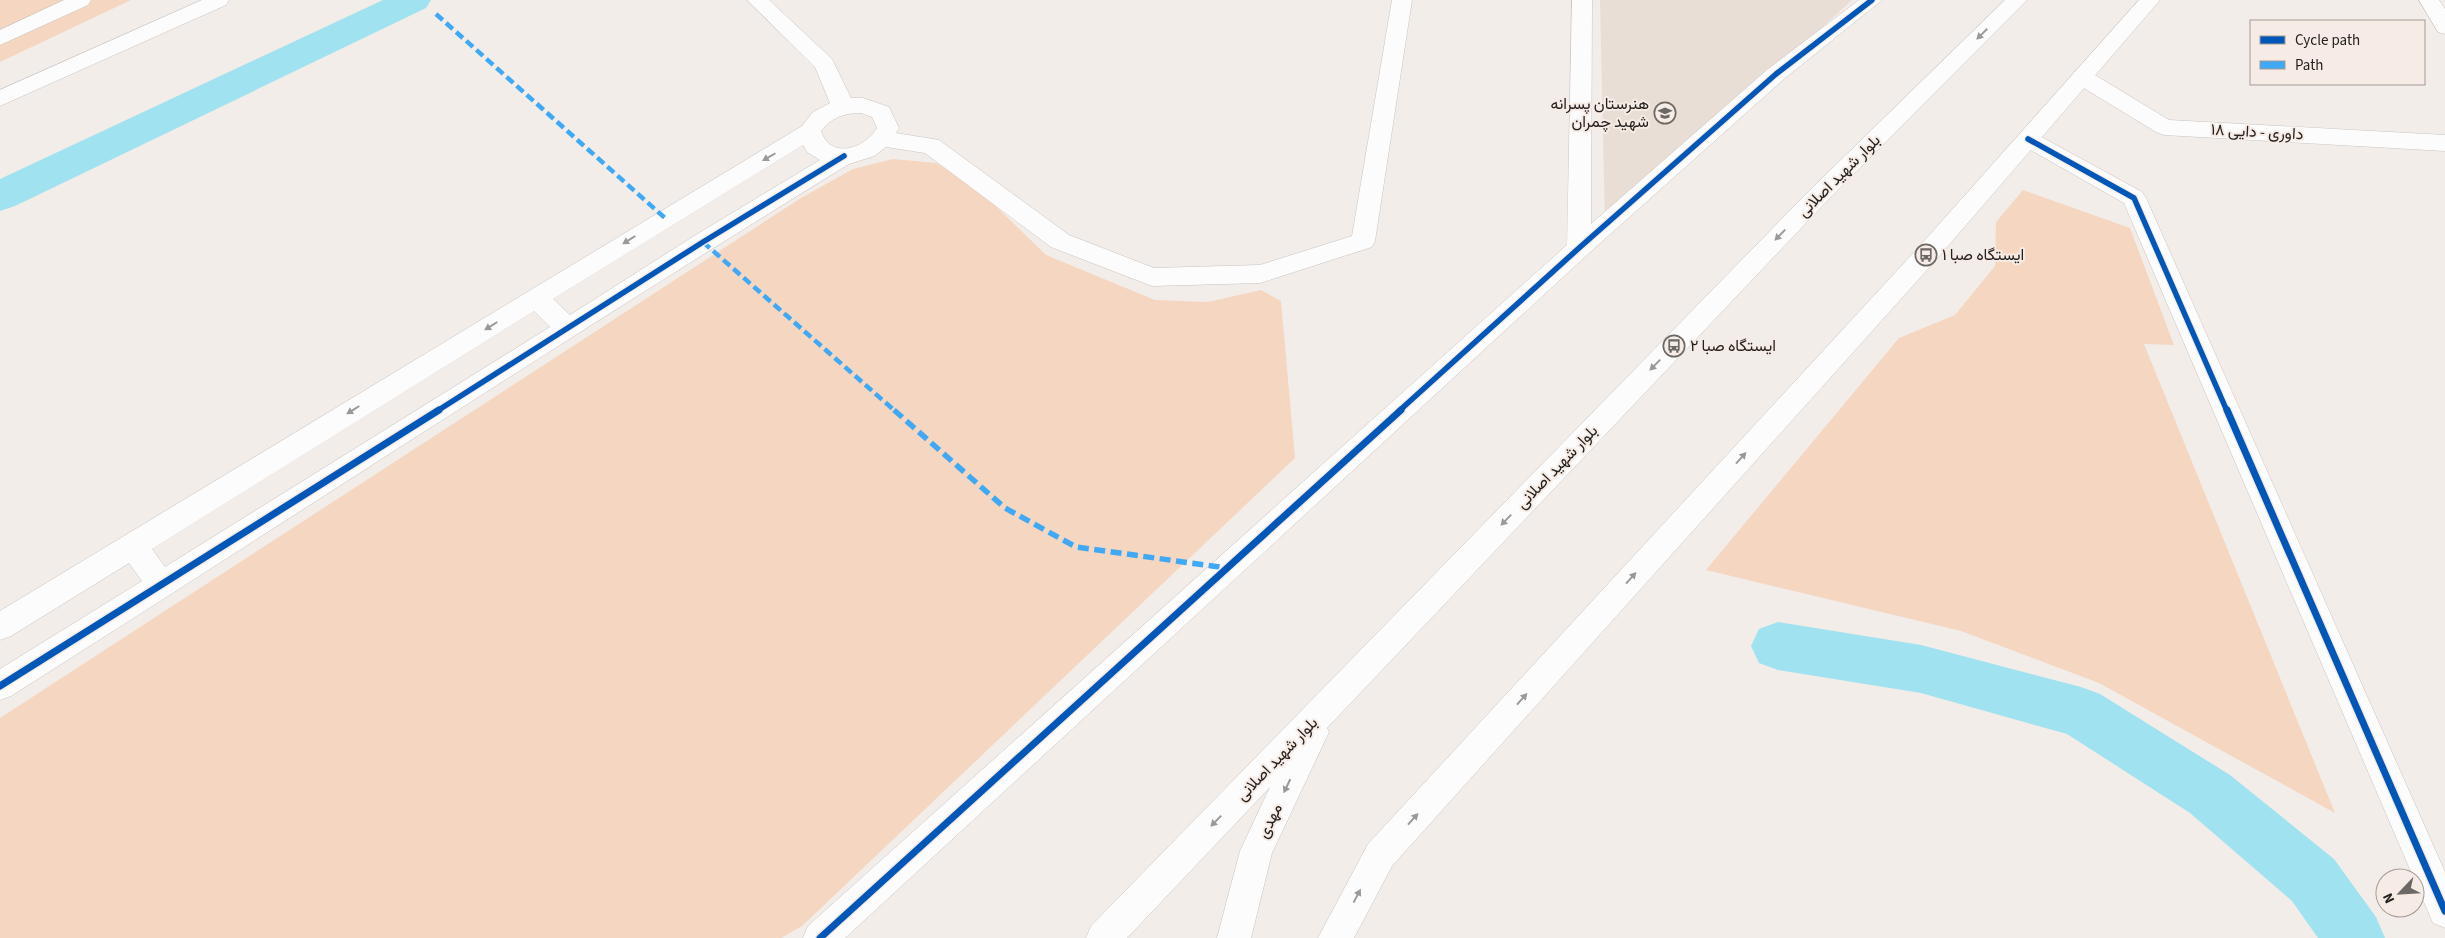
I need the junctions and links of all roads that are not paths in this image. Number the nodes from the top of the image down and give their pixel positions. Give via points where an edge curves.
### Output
1 (81, 0) edge
2 (219, 0) edge
3 (757, 0) edge
4 (1402, 0) edge
5 (1582, 0) edge
6 (1872, 0) edge
7 (2017, 0) edge
8 (2150, 0) edge
9 (2429, 0) edge
10 (2445, 26) edge
11 (0, 38) edge
12 (2082, 77) junction
13 (0, 99) edge
14 (842, 106) junction
15 (810, 131) junction
16 (884, 138) junction
17 (2028, 139) junction
18 (2445, 143) edge
19 (844, 156) junction
20 (1579, 248) junction
21 (536, 298) junction
22 (568, 330) junction
23 (133, 545) junction
24 (161, 586) junction
25 (0, 626) edge
26 (0, 686) edge
27 (1324, 711) junction
28 (2445, 911) edge
29 (820, 938) edge
30 (1103, 938) edge
31 (1234, 938) edge
32 (1335, 938) edge

1 - 11 street
2 - 13 street
3 - 14 street via 824,64
4 - 16 street via 1363,241 1260,274 1152,277 1060,241 931,146
5 - 20 street
6 - 20 street via 1776,74
7 -> 27 street, بلوار شهید اصلانی via 1816,198
8 - 12 street
9 - 10 street
12 - 17 street
12 - 18 street, داوری - دایی ۱۸ via 2164,127
14 - 15 street via 819,117
14 - 16 street via 863,105 881,112 888,128
15 - 19 street via 814,145 826,154
15 -> 21 street
16 - 19 street via 862,153
17 - 28 street via 2134,198
32 -> 17 street via 1380,855
19 - 22 street
20 - 29 street
21 - 22 street
21 -> 23 street
22 - 24 street
23 - 24 street
23 - 25 street
24 - 26 street
27 -> 30 street, بلوار شهید اصلانی
27 -> 31 street, مهدی via 1256,851

